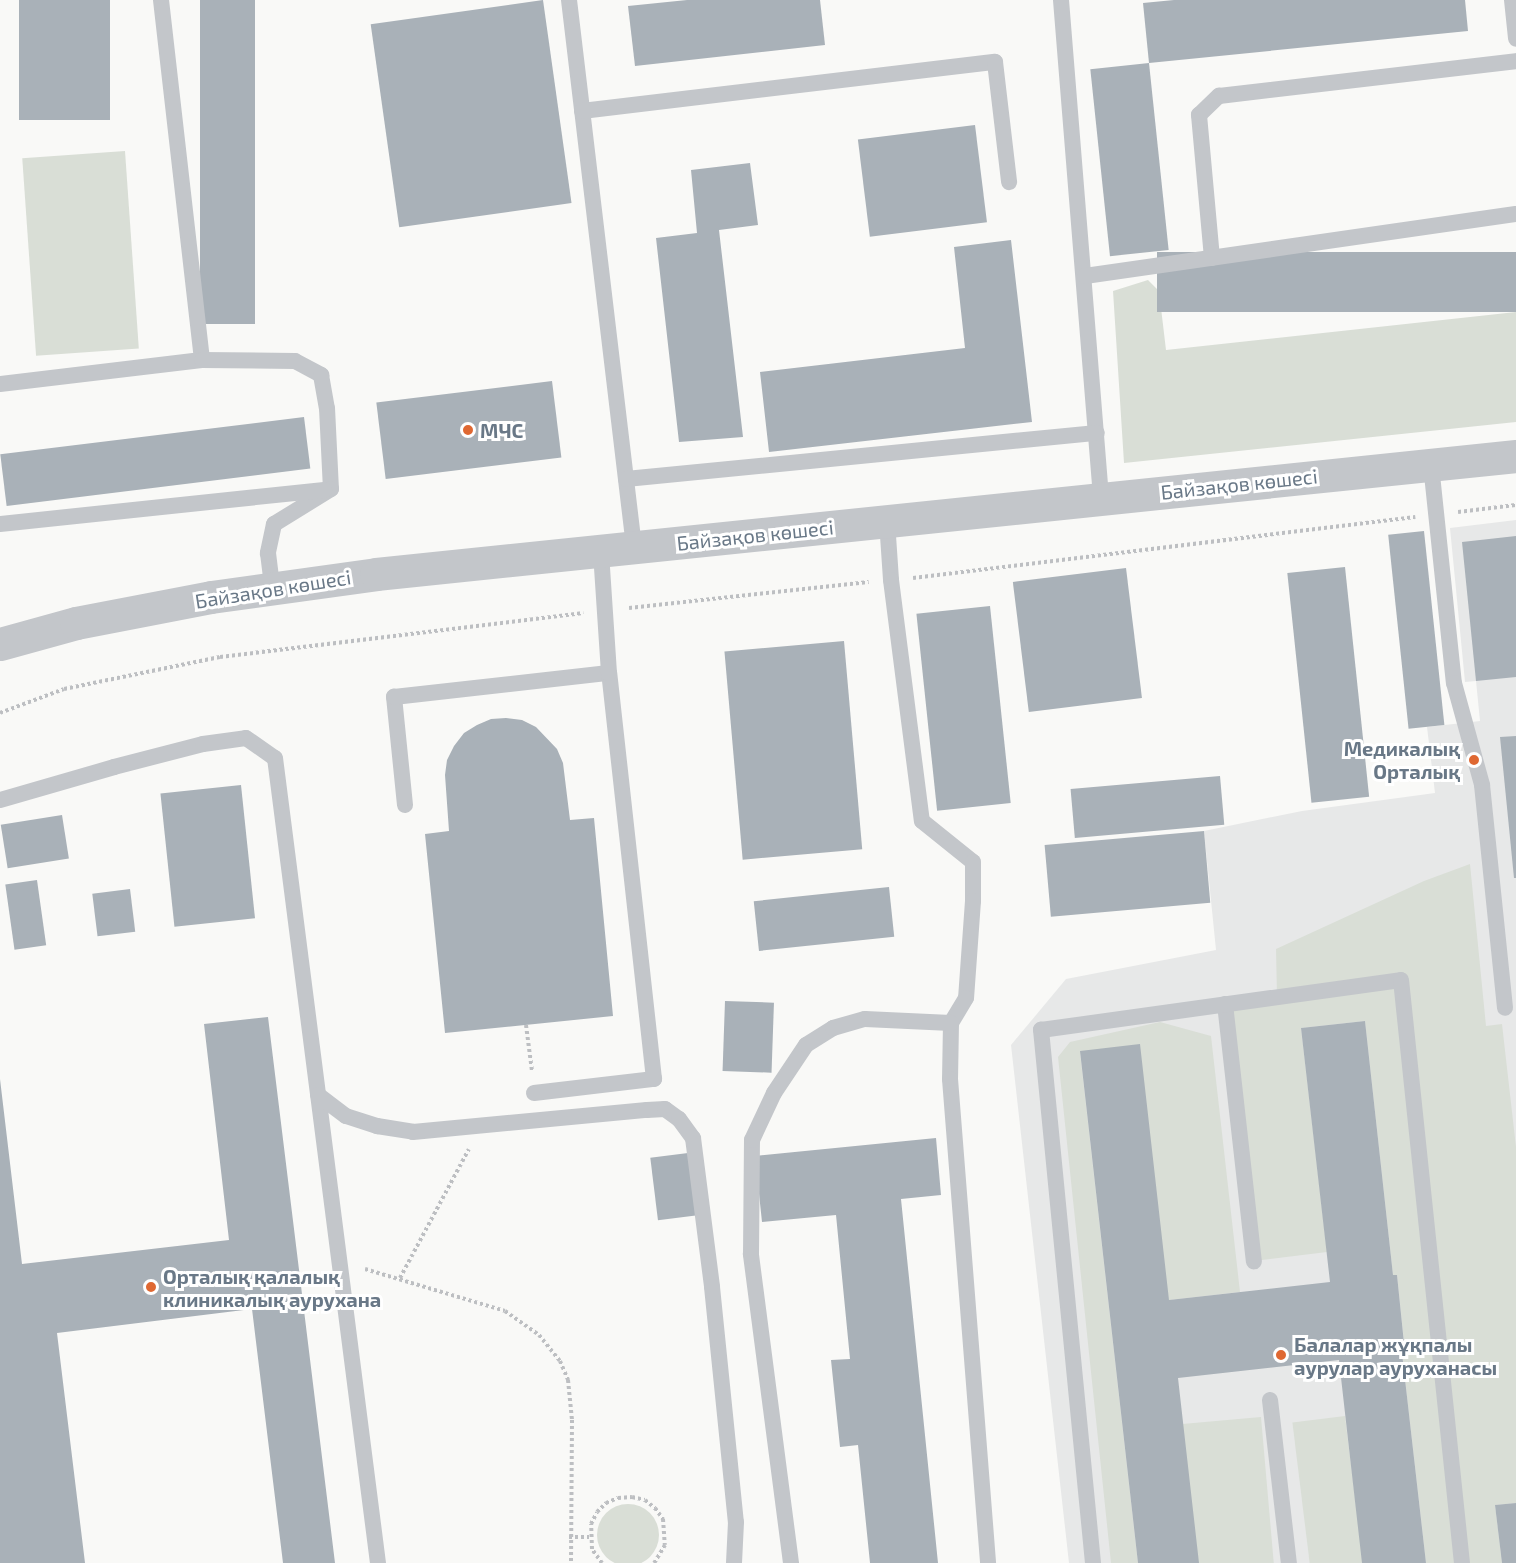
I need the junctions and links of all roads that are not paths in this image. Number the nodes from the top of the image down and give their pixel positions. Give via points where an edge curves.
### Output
1 (161, 0) edge
2 (569, 0) edge
3 (1061, 0) edge
4 (1512, 0) edge
5 (1516, 39) edge
6 (1516, 61) edge
7 (582, 111) junction
8 (1009, 182) dead end
9 (1516, 214) edge
10 (1212, 258) junction
11 (1085, 276) junction
12 (202, 360) junction
13 (0, 384) edge
14 (1097, 433) junction
15 (1516, 456) edge
16 (1431, 465) junction
17 (626, 479) junction
18 (331, 489) junction
19 (1101, 498) junction
20 (887, 521) junction
21 (0, 524) edge
22 (634, 547) junction
23 (601, 550) junction
24 (272, 588) junction
25 (0, 644) edge
26 (609, 673) junction
27 (0, 800) edge
28 (405, 805) dead end
29 (1225, 1004) junction
30 (1504, 1008) dead end
31 (951, 1023) junction
32 (534, 1093) road end
33 (318, 1095) junction
34 (1254, 1261) dead end
35 (1270, 1400) dead end
36 (378, 1563) edge
37 (734, 1563) edge
38 (791, 1563) edge
39 (988, 1563) edge
40 (1093, 1563) edge
41 (1289, 1563) edge
42 (1462, 1563) edge

1 - 12 lane
2 - 7 lane
3 - 11 lane
4 - 5 lane
6 - 10 lane via 1219,96 1199,115
7 - 8 lane via 995,62
7 - 17 lane
9 - 10 lane
10 - 11 lane
11 - 14 lane
12 - 13 lane
12 - 18 lane via 295,361 321,375 327,408
14 - 17 lane
14 - 19 lane
15 - 16 street, Байзақов көшесі
16 - 19 street, Байзақов көшесі
16 - 30 lane via 1454,683 1482,785
17 - 22 lane
18 - 21 lane
18 - 24 lane via 274,524 267,553
19 - 20 street, Байзақов көшесі
20 - 22 street, Байзақов көшесі
20 - 31 lane via 921,821 973,862 966,998
22 - 23 street, Байзақов көшесі
23 - 24 street, Байзақов көшесі
23 - 26 lane
24 - 25 street, Байзақов көшесі via 76,623
26 - 28 lane via 394,697
26 - 32 lane via 654,1079
27 - 33 lane via 180,750 246,738 275,758
29 - 34 lane
29 - 40 lane via 1041,1030
29 - 42 lane via 1401,980
31 - 38 lane via 865,1019 833,1028 806,1045 774,1093 752,1140 751,1254
31 - 39 lane via 950,1079
33 - 36 lane
33 - 37 lane via 346,1116 413,1132 665,1109 679,1119 693,1138 712,1287 736,1522
35 - 41 lane

